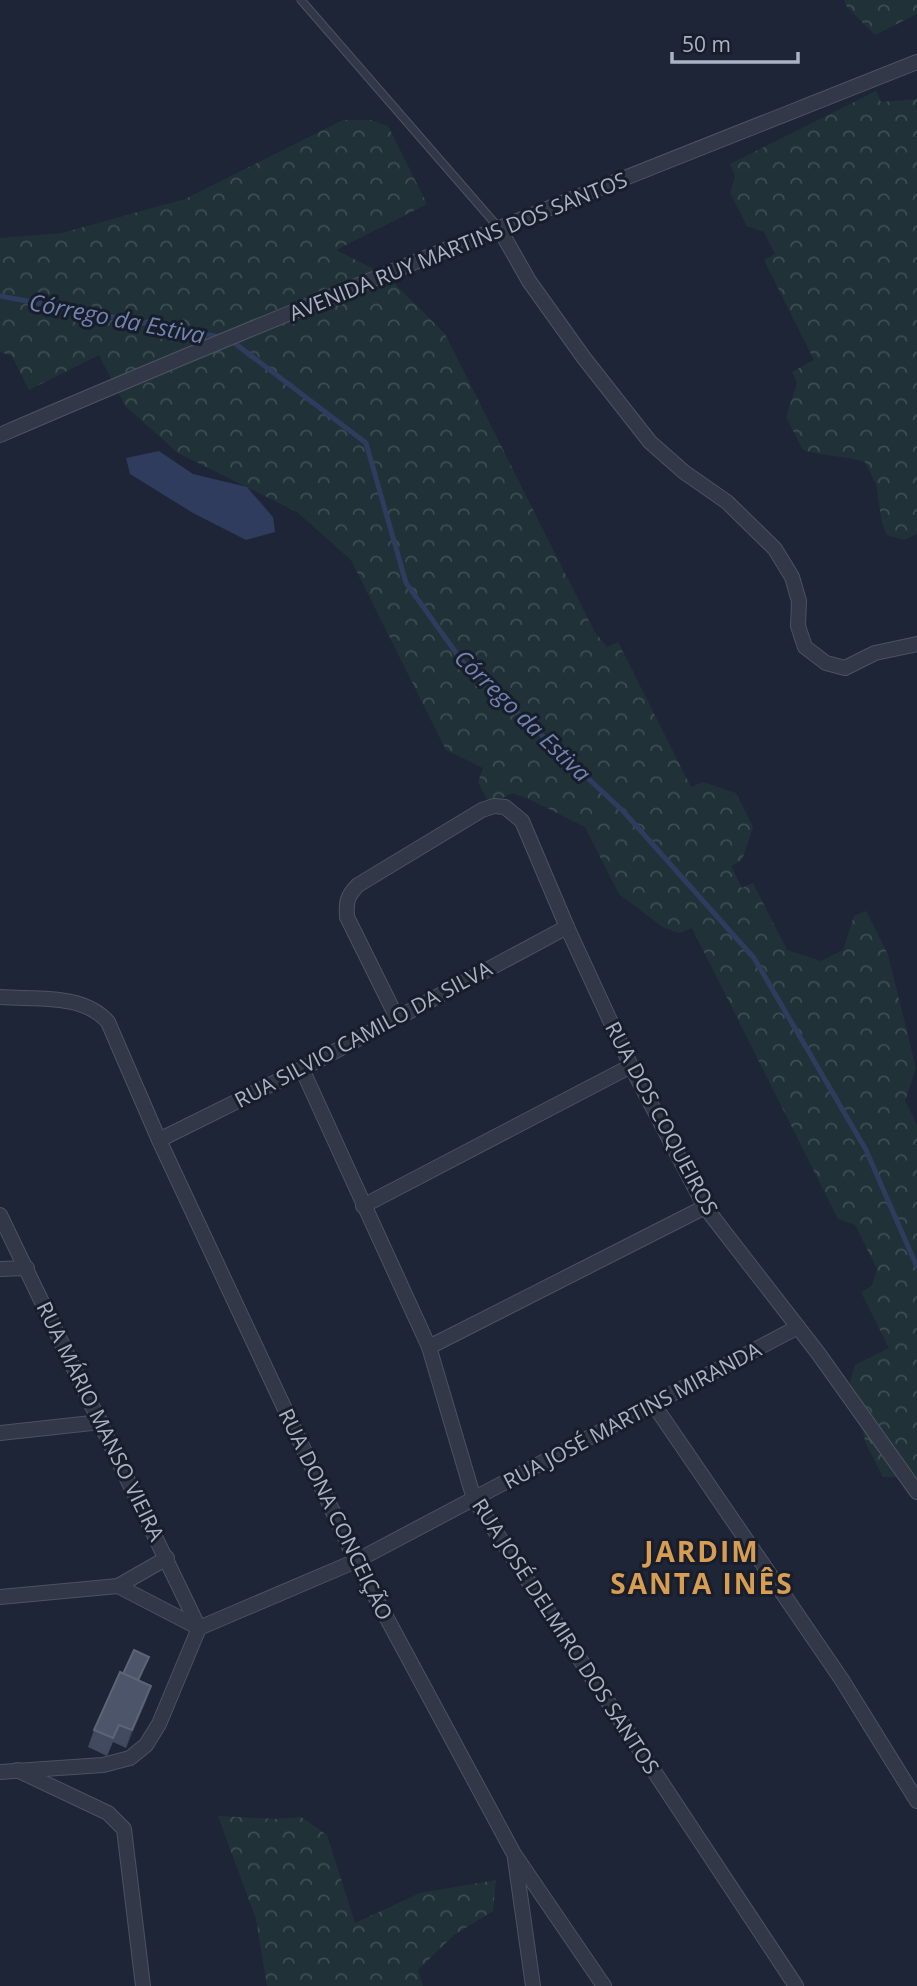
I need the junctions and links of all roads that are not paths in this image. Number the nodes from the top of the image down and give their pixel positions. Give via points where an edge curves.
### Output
1 (301, 0) edge
2 (917, 62) edge
3 (499, 228) junction
4 (0, 435) edge
5 (917, 644) edge
6 (567, 927) junction
7 (0, 997) edge
8 (396, 1016) junction
9 (631, 1066) junction
10 (302, 1069) junction
11 (159, 1140) junction
12 (363, 1206) junction
13 (705, 1207) junction
14 (0, 1215) edge
15 (27, 1268) junction
16 (0, 1269) edge
17 (798, 1327) junction
18 (429, 1347) junction
19 (654, 1405) junction
20 (102, 1422) junction
21 (0, 1433) edge
22 (917, 1492) edge
23 (474, 1499) junction
24 (167, 1558) junction
25 (356, 1561) junction
26 (118, 1586) junction
27 (0, 1597) edge
28 (199, 1628) junction
29 (17, 1770) junction
30 (0, 1772) edge
31 (917, 1801) edge
32 (514, 1854) junction
33 (143, 1986) edge
34 (533, 1986) edge
35 (604, 1986) edge
36 (796, 1986) edge

1 - 3 lane
2 - 3 street, AVENIDA RUY MARTINS DOS SANTOS
3 - 4 street, AVENIDA RUY MARTINS DOS SANTOS
3 - 5 street via 529,282 650,442 727,502 775,549 792,577 805,647 826,663 845,668 875,653
6 - 8 street, RUA SILVIO CAMILO DA SILVA
6 - 8 street, RUA DOS COQUEIROS via 522,821 505,807 482,810 348,894 347,917
6 - 9 street, RUA DOS COQUEIROS
7 - 11 street, RUA DONA CONCEIÇÃO via 73,1002 99,1011 108,1022
8 - 10 street, RUA SILVIO CAMILO DA SILVA
9 - 12 street
9 - 13 street, RUA DOS COQUEIROS
10 - 11 street, RUA SILVIO CAMILO DA SILVA
10 - 12 street, RUA JOSÉ DELMIRO DOS SANTOS
11 - 25 street, RUA DONA CONCEIÇÃO
12 - 18 street, RUA JOSÉ DELMIRO DOS SANTOS
13 - 17 street, RUA DOS COQUEIROS
13 - 18 street
14 - 15 street, RUA MÁRIO MANSO VIEIRA
15 - 16 street
15 - 20 street, RUA MÁRIO MANSO VIEIRA
17 - 19 street, RUA JOSÉ MARTINS MIRANDA
17 - 22 street, RUA DOS COQUEIROS
18 - 23 street, RUA JOSÉ DELMIRO DOS SANTOS
19 - 23 street, RUA JOSÉ MARTINS MIRANDA
19 - 31 street via 842,1680
20 - 21 street
20 - 24 street, RUA MÁRIO MANSO VIEIRA
23 - 25 street, RUA JOSÉ MARTINS MIRANDA
23 - 36 street, RUA JOSÉ DELMIRO DOS SANTOS
24 - 26 street
24 - 28 street, RUA MÁRIO MANSO VIEIRA
25 - 28 street, RUA JOSÉ MARTINS MIRANDA
25 - 32 street, RUA DONA CONCEIÇÃO
26 - 27 street
26 - 28 street
28 - 29 street via 159,1724 146,1745 130,1758 103,1765
29 - 30 street
29 - 33 street via 108,1813 124,1829
32 - 34 street
32 - 35 street, RUA DONA CONCEIÇÃO

